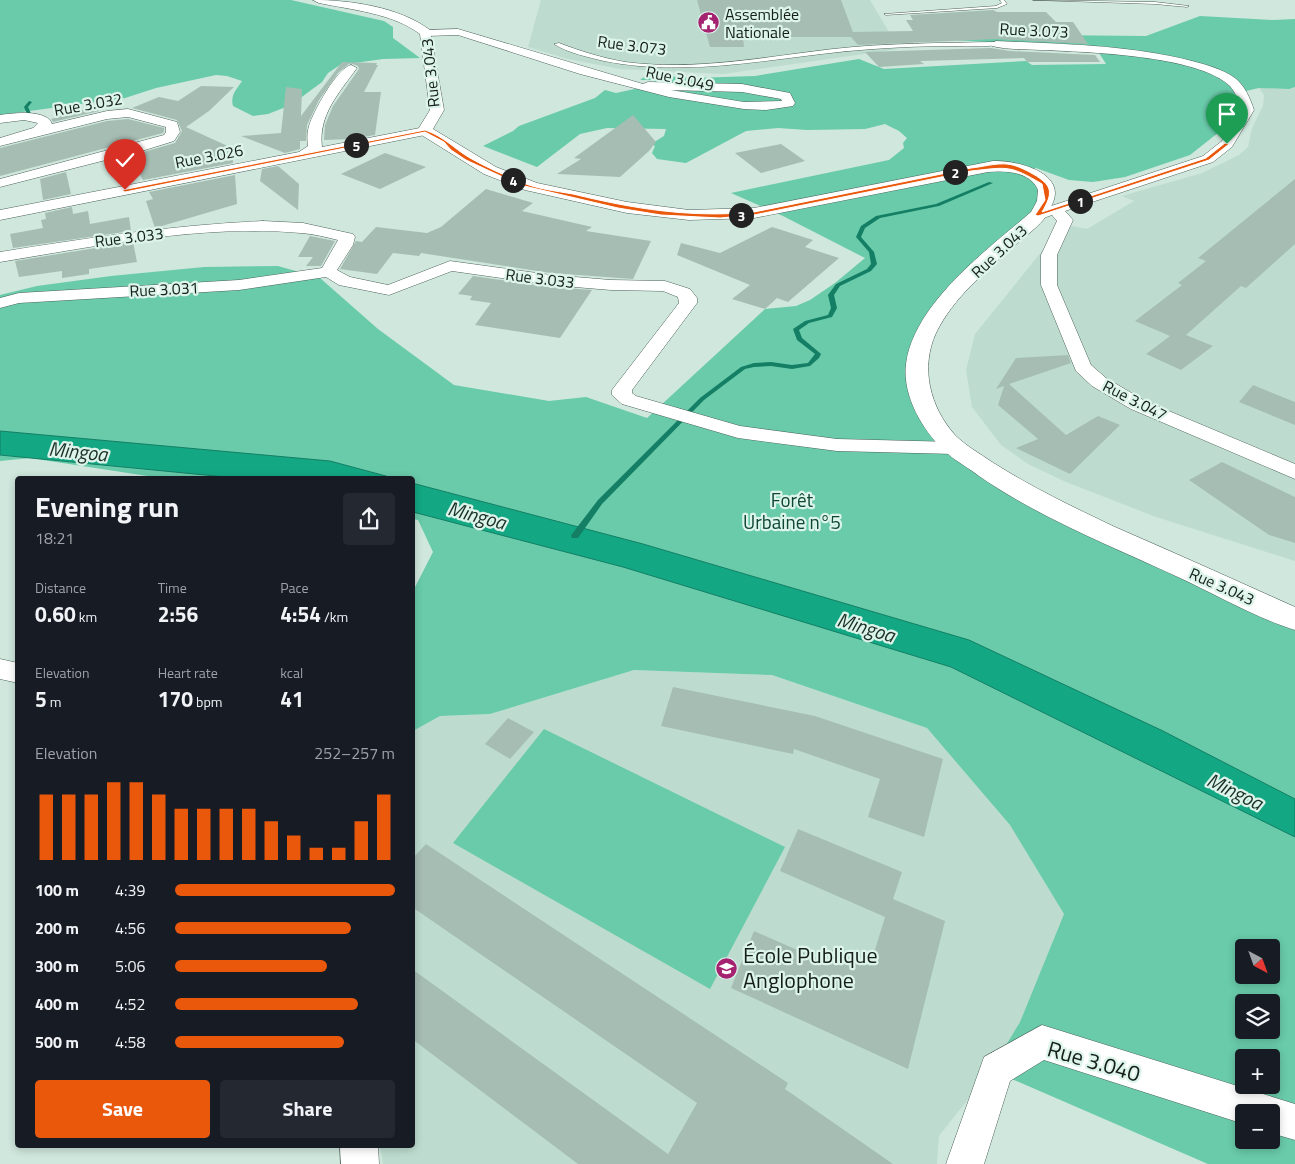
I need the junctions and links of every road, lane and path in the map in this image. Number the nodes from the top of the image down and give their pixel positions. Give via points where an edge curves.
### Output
1 (319, 0) edge
2 (1002, 0) edge
3 (1035, 0) edge
4 (1142, 2) edge
5 (1188, 6) dead end
6 (886, 14) dead end
7 (426, 33) junction
8 (557, 44) dead end
9 (996, 44) joint
10 (351, 68) dead end
11 (648, 86) dead end
12 (0, 119) edge
13 (38, 130) junction
14 (425, 131) junction
15 (0, 142) edge
16 (302, 156) junction
17 (0, 183) edge
18 (1046, 212) junction
19 (0, 215) edge
20 (0, 257) edge
21 (328, 272) junction
22 (0, 303) edge
23 (955, 448) junction
24 (1295, 472) edge
25 (1295, 619) edge
26 (0, 669) edge
27 (15, 672) edge
28 (1237, 1104) edge
29 (1280, 1118) edge
30 (1295, 1122) edge
31 (359, 1148) edge
32 (360, 1164) edge
33 (965, 1164) edge

1 - 7 street, Rue 3.043 via 403,20
2 - 6 lane via 1005,4 997,8
3 - 4 lane
4 - 5 lane
7 - 11 street, Rue 3.049 via 444,31 473,36 668,94 770,107 789,103 786,96 742,88
7 - 14 street, Rue 3.043 via 437,110
8 - 9 lane, Rue 3.073 via 609,61 714,66 874,47
9 - 18 street, Rue 3.073 via 1115,50 1202,67 1229,79 1242,92 1248,110 1227,144 1208,159
10 - 16 street via 319,116 312,140 315,147
12 - 13 street via 42,119 46,123
13 - 15 street, Rue 3.032
13 - 17 street, Rue 3.032 via 128,113 172,125 173,132 169,138 140,147
14 - 16 street, Rue 3.026
14 - 18 street, Rue 3.043 via 468,158 522,184 661,213 720,217 754,213 971,169 1006,166 1020,169 1044,183 1047,188
16 - 19 street, Rue 3.026
18 - 23 street, Rue 3.043 via 954,292 932,321 919,353 916,375 924,403 931,420
18 - 24 street, Rue 3.047 via 1065,220 1049,255 1049,285 1083,367 1098,382 1138,405
20 - 21 street, Rue 3.033 via 197,229 263,226 303,228 347,237
21 - 22 street, Rue 3.031 via 239,284 19,298
21 - 23 street, Rue 3.033 via 345,281 389,290 450,266 550,280 670,288 684,293 688,303 622,390 622,395 629,400 738,432 837,445
23 - 25 street, Rue 3.043 via 998,478 1054,510
26 - 27 street
28 - 33 street, Rue 3.040 via 1042,1042 996,1069
29 - 30 street
31 - 32 street

